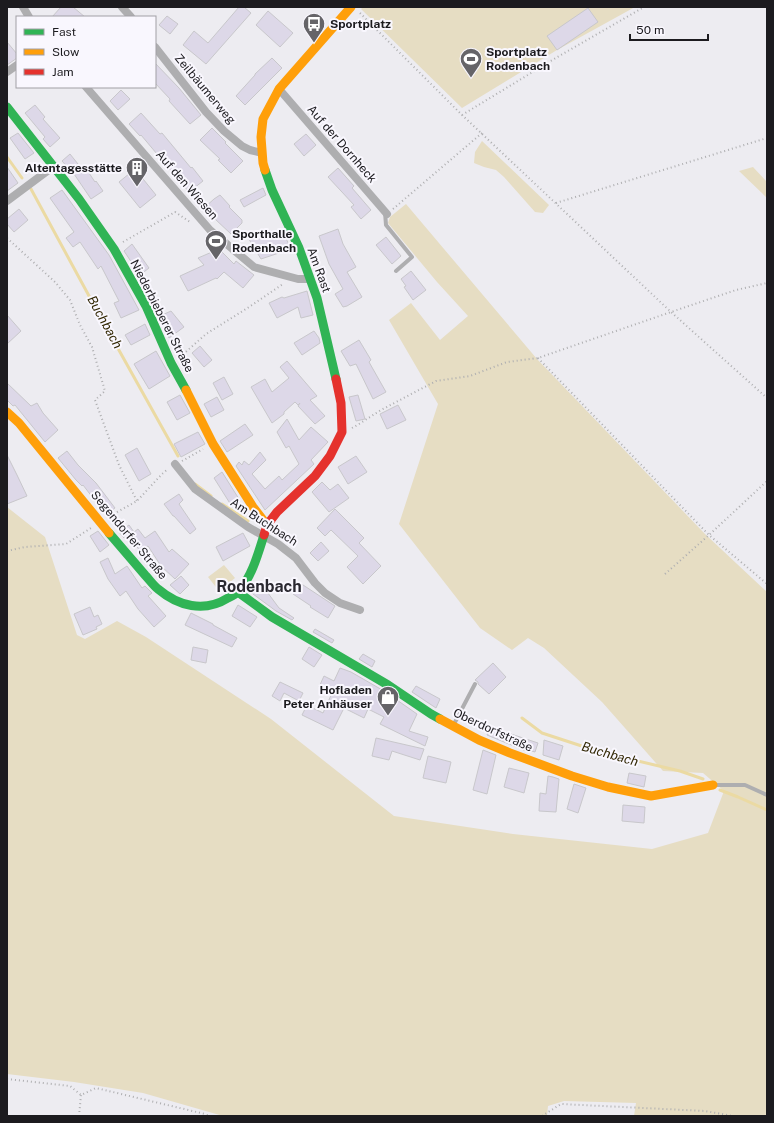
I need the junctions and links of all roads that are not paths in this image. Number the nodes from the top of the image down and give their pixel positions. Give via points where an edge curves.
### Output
1 (23, 7) edge
2 (351, 7) edge
3 (28, 16) edge
4 (156, 48) edge
5 (16, 66) edge
6 (7, 72) edge
7 (87, 88) edge
8 (279, 89) junction
9 (7, 107) edge
10 (262, 153) junction
11 (54, 166) junction
12 (7, 201) edge
13 (386, 212) joint
14 (396, 270) dead end
15 (310, 279) junction
16 (7, 412) edge
17 (175, 464) road end
18 (267, 525) junction
19 (263, 536) junction
20 (238, 592) junction
21 (360, 610) dead end
22 (475, 684) dead end
23 (453, 726) junction
24 (713, 785) joint
25 (767, 795) edge

1 - 3 street
2 - 8 street, Am Rast
4 - 10 street, Zeilbäumerweg via 224,131 242,146
5 - 6 street
7 - 15 street, Auf den Wiesen via 210,230 254,267 298,279
8 - 10 street, Am Rast via 263,119
8 - 13 street, Auf der Dornheck
9 - 11 street, Niederbieberer Straße
10 - 15 street, Am Rast via 272,190
11 - 12 street
11 - 18 street, Niederbieberer Straße via 114,249 146,306 171,363 213,444
13 - 14 lane via 386,225 412,257
15 - 18 street, Am Rast via 336,377 341,403 342,432 330,456 315,476
16 - 20 street, Segendorfer Straße via 19,423 156,588 182,604 195,606 210,606
17 - 19 street, Am Buchbach via 195,489
18 - 19 street, Segendorfer Straße
19 - 20 street, Segendorfer Straße via 255,563
19 - 21 street, Am Buchbach via 296,558 325,593 340,603
20 - 23 street, Oberdorfstraße via 272,617
22 - 23 lane
23 - 24 street, Oberdorfstraße via 510,754 608,787 651,796
24 - 25 lane, Oberdorfstraße via 744,786

